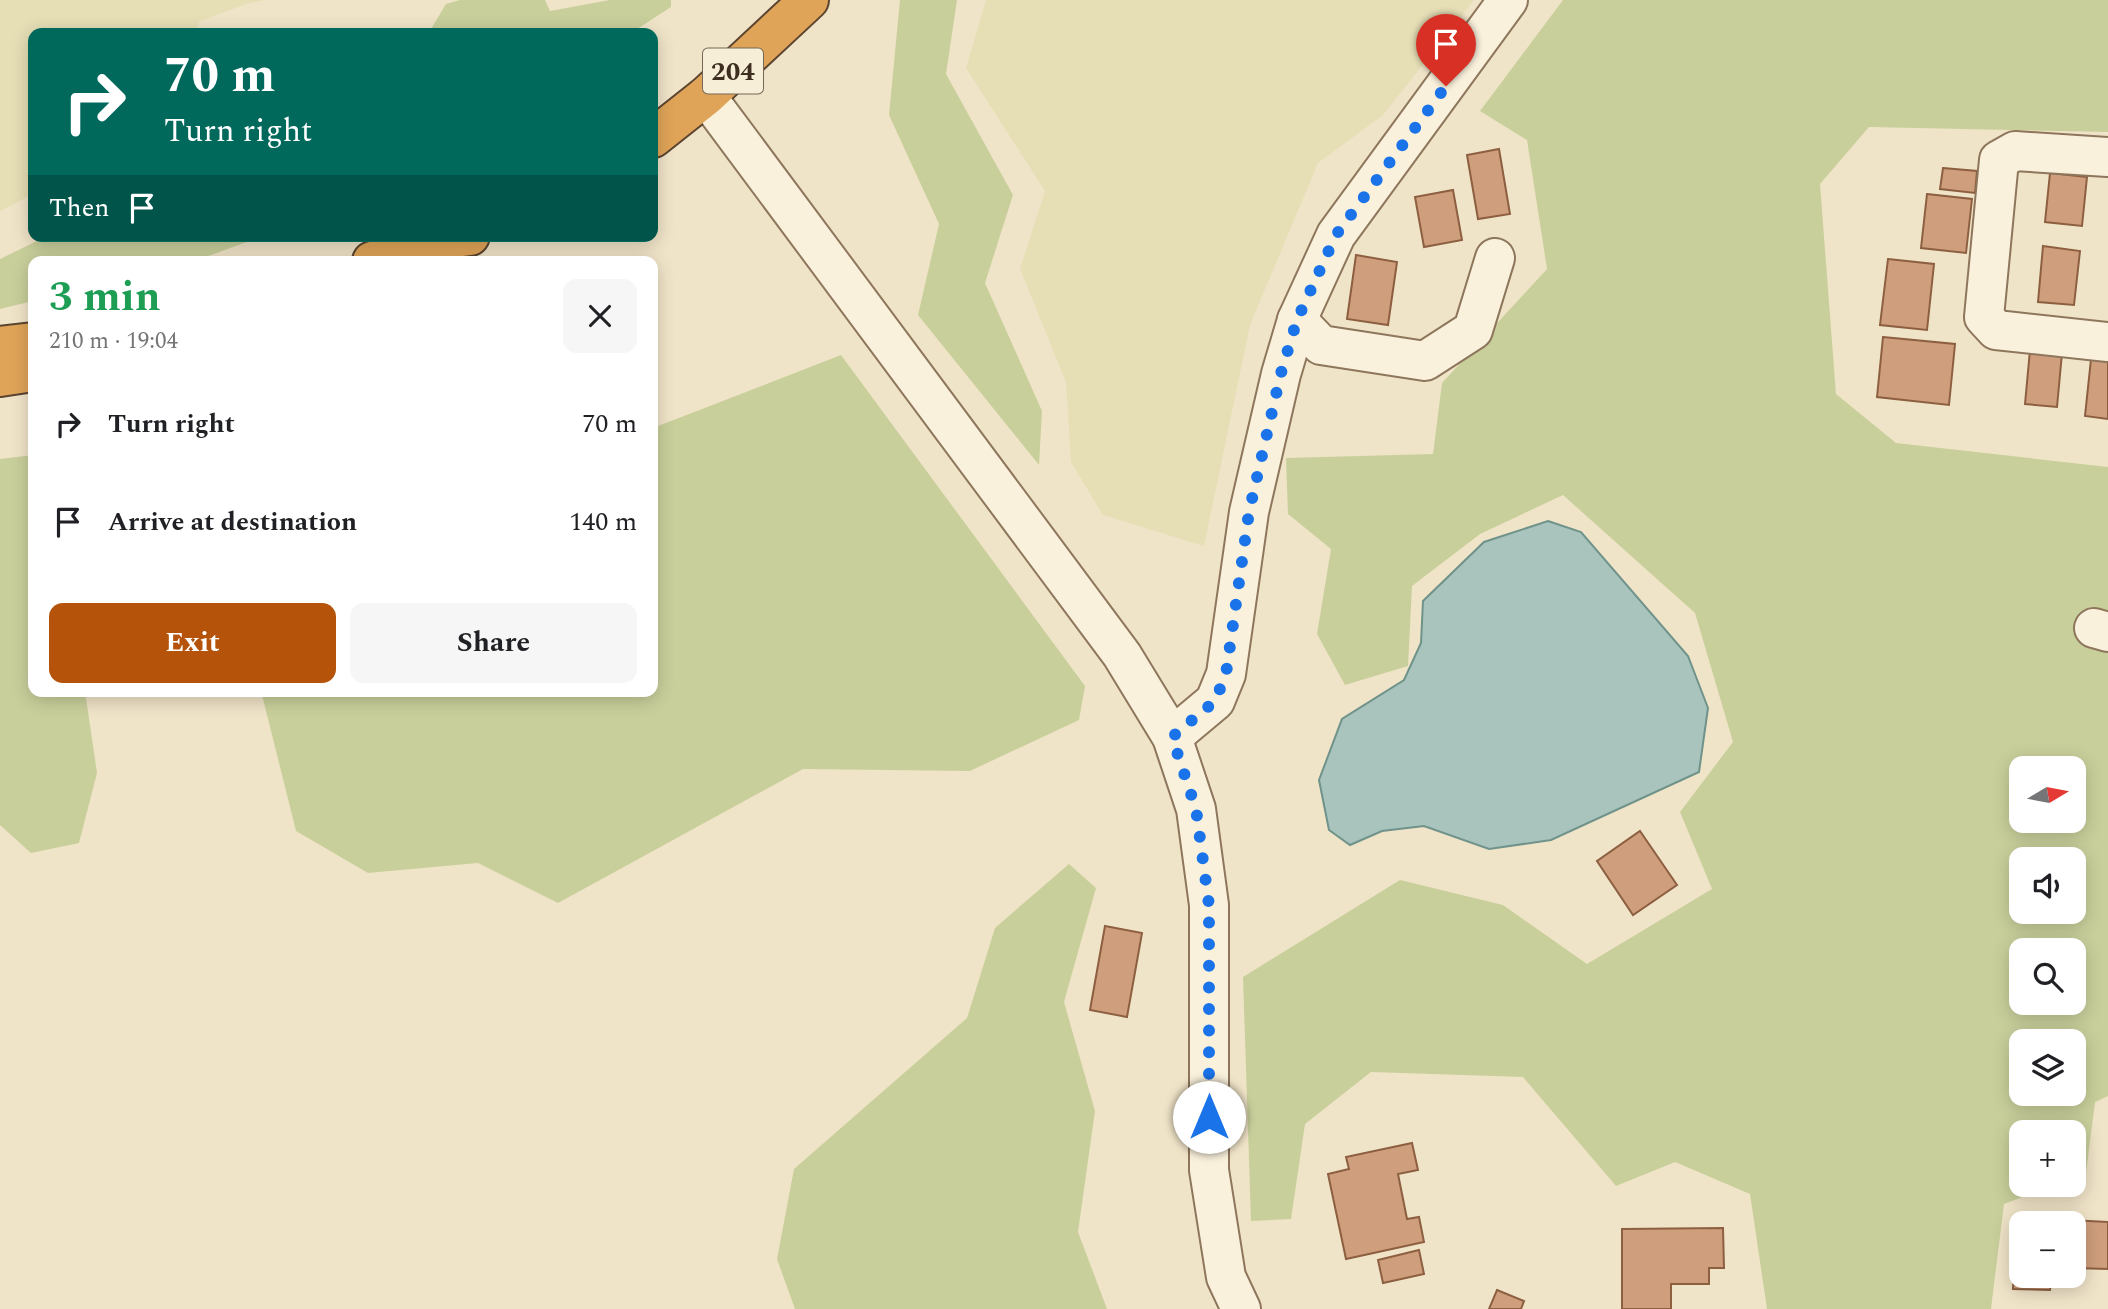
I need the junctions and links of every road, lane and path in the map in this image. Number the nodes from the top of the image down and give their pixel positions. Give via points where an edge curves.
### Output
1 (809, 0) edge
2 (1508, 0) edge
3 (706, 96) junction
4 (658, 134) edge
5 (2108, 158) edge
6 (430, 242) edge
7 (475, 242) edge
8 (387, 256) edge
9 (457, 256) edge
10 (1495, 258) dead end
11 (1297, 320) junction
12 (2108, 342) edge
13 (28, 343) edge
14 (0, 346) edge
15 (28, 373) edge
16 (0, 377) edge
17 (1172, 737) junction
18 (1241, 1309) edge

1 - 3 highway, 204
2 - 11 street via 1336,235
3 - 4 highway, 204
3 - 17 street via 1122,655
5 - 12 street via 2015,151 1999,160 1984,317 1996,330
6 - 8 highway
7 - 9 highway
10 - 11 street via 1473,330 1425,361 1321,345
11 - 17 street via 1249,512 1226,674 1215,701
13 - 14 highway
15 - 16 highway
17 - 18 street via 1196,809 1209,905 1209,1170 1226,1277

